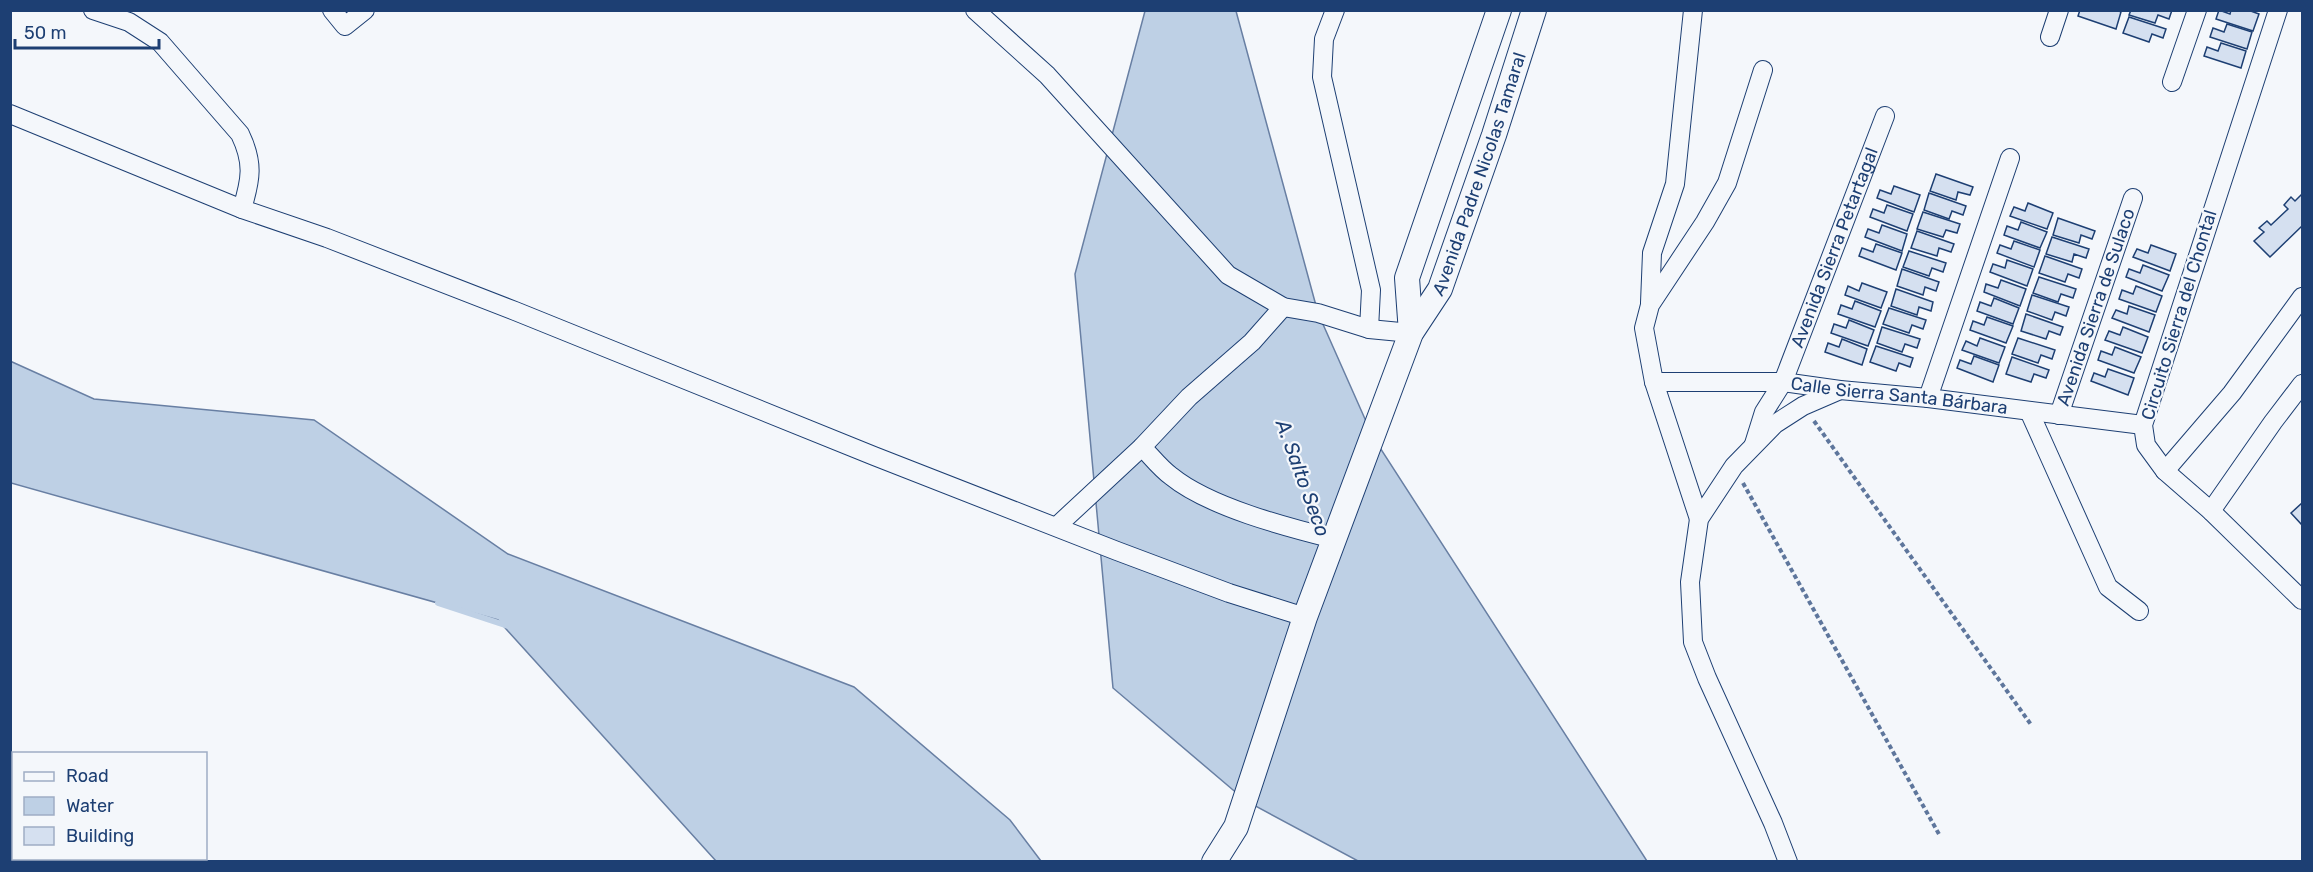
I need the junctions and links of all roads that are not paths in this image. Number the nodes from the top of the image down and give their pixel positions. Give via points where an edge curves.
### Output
1 (93, 10) edge
2 (332, 10) edge
3 (365, 10) edge
4 (975, 10) edge
5 (1335, 10) edge
6 (1500, 10) edge
7 (1533, 10) edge
8 (1693, 10) edge
9 (2059, 10) edge
10 (2197, 10) edge
11 (2278, 10) edge
12 (2050, 37) dead end
13 (1489, 39) junction
14 (1520, 51) junction
15 (1763, 70) dead end
16 (2172, 82) dead end
17 (10, 114) edge
18 (1885, 116) dead end
19 (2010, 158) dead end
20 (2133, 198) dead end
21 (242, 209) junction
22 (2302, 297) edge
23 (1650, 305) junction
24 (1283, 307) junction
25 (1369, 329) junction
26 (1411, 333) junction
27 (1654, 382) junction
28 (1783, 382) junction
29 (2302, 384) edge
30 (1840, 390) junction
31 (1928, 398) junction
32 (2029, 411) junction
33 (2059, 415) junction
34 (2143, 425) junction
35 (1754, 446) junction
36 (1142, 447) junction
37 (2165, 471) junction
38 (2211, 511) junction
39 (1699, 519) junction
40 (1057, 526) junction
41 (1334, 538) junction
42 (2302, 600) edge
43 (2139, 611) dead end
44 (1305, 618) junction
45 (1236, 827) junction
46 (1214, 861) edge
47 (1235, 861) edge
48 (1788, 861) edge

1 - 21 street via 129,22 160,42 240,134 248,149 251,178
2 - 3 street via 345,26
4 - 24 street via 1047,75 1228,275
5 - 25 street via 1324,39 1322,77 1371,290
6 - 13 street, Avenida Padre Nicolas Tamaral
7 - 14 street, Avenida Padre Nicolas Tamaral
8 - 23 street via 1675,184 1652,253
9 - 12 street
10 - 16 street
11 - 34 street, Circuito Sierra del Chontal
13 - 14 street
13 - 26 street, Avenida Padre Nicolas Tamaral via 1407,278
14 - 26 street, Avenida Padre Nicolas Tamaral via 1440,289
15 - 23 street via 1727,183
17 - 21 street
18 - 28 street, Avenida Sierra Petartagal
19 - 31 street
20 - 33 street, Avenida Sierra de Sulaco
21 - 40 street via 515,311
22 - 37 street via 2232,393
23 - 27 street via 1644,328
24 - 25 street
24 - 36 street
25 - 26 street
26 - 41 street, Avenida Padre Nicolas Tamaral
27 - 28 street, Calle Sierra Santa Bárbara
27 - 39 street
28 - 30 street, Calle Sierra Santa Bárbara
28 - 35 street, Avenida Sierra Petartagal via 1764,412
29 - 38 street
30 - 31 street, Calle Sierra Santa Bárbara
30 - 35 street via 1775,424
31 - 32 street, Calle Sierra Santa Bárbara
32 - 33 street, Calle Sierra Santa Bárbara
32 - 43 street via 2108,587
33 - 34 street, Calle Sierra Santa Bárbara
34 - 37 street, Circuito Sierra del Chontal via 2146,445
35 - 39 street via 1734,466
36 - 40 street
36 - 41 street via 1171,477 1196,491 1276,523
37 - 38 street, Circuito Sierra del Chontal
38 - 42 street, Circuito Sierra del Chontal
39 - 48 street via 1690,582 1693,642
40 - 44 street
41 - 44 street, Avenida Padre Nicolas Tamaral
44 - 45 street, Avenida Padre Nicolas Tamaral
45 - 46 street
45 - 47 street

